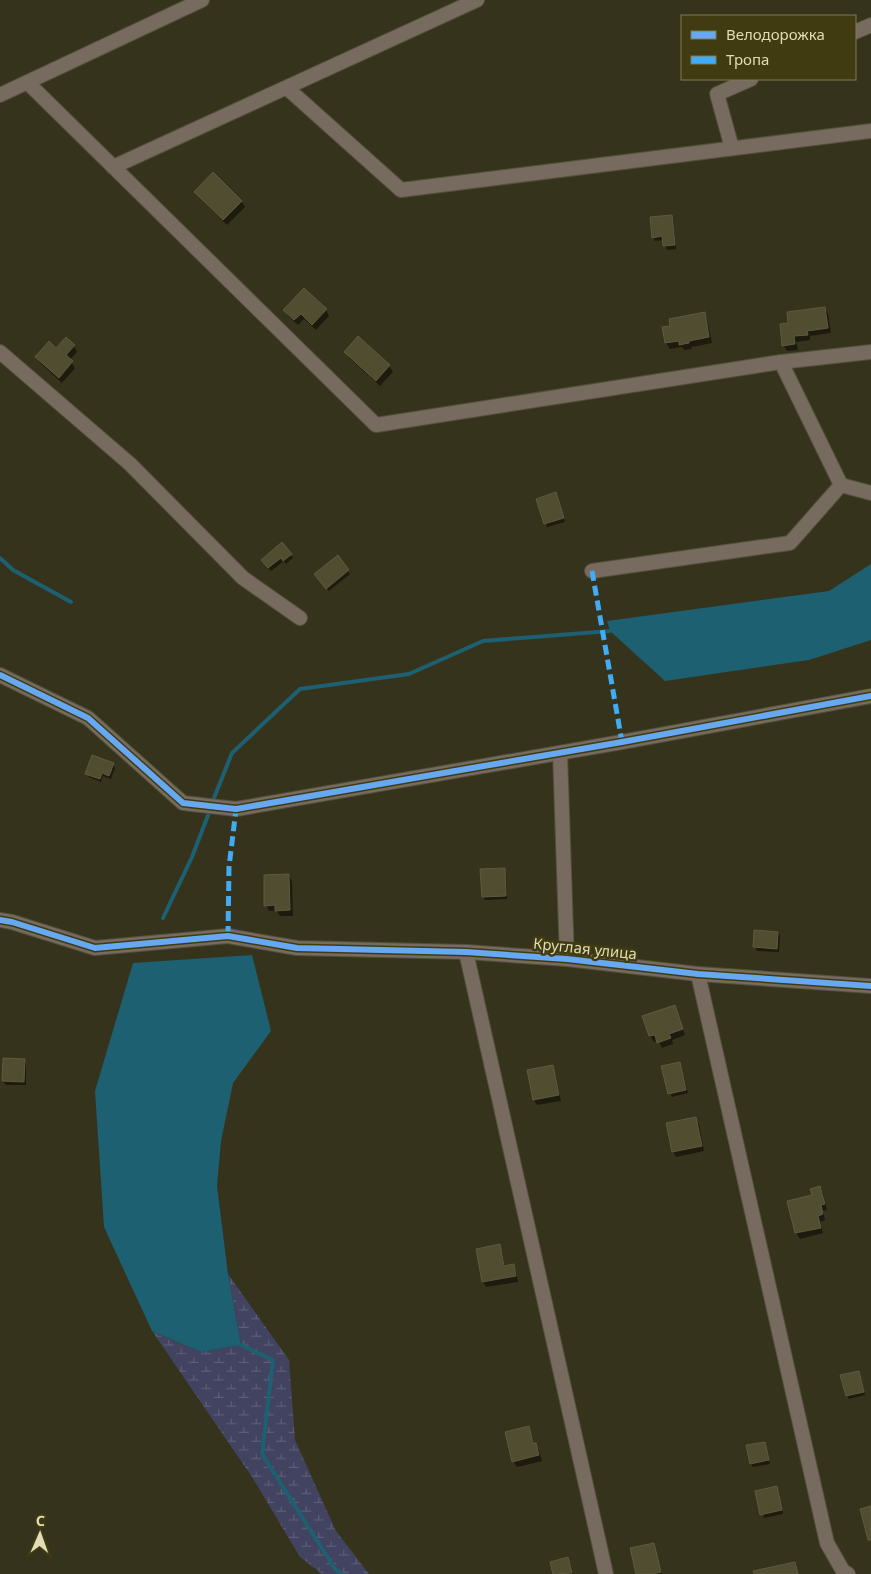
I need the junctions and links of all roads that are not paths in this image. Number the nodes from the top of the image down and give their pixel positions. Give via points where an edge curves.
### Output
1 (202, 0) edge
2 (477, 0) edge
3 (871, 25) edge
4 (856, 32) edge
5 (749, 80) edge
6 (28, 83) junction
7 (286, 88) junction
8 (0, 95) edge
9 (871, 132) edge
10 (732, 148) junction
11 (114, 168) junction
12 (0, 352) edge
13 (871, 352) edge
14 (781, 362) junction
15 (841, 485) junction
16 (871, 492) edge
17 (592, 571) dead end
18 (300, 618) dead end
19 (0, 675) edge
20 (871, 696) edge
21 (560, 752) junction
22 (0, 920) edge
23 (466, 952) junction
24 (567, 959) junction
25 (698, 974) junction
26 (871, 986) edge
27 (606, 1574) edge
28 (848, 1574) edge

1 - 6 street
2 - 7 street
3 - 4 street
5 - 10 street via 717,94
6 - 8 street
6 - 11 street
7 - 10 street via 401,190
7 - 11 street
9 - 10 street
11 - 14 street via 376,425
12 - 18 street via 130,464 243,578
13 - 14 street
14 - 15 street
15 - 16 street
15 - 17 street via 790,542
19 - 21 street via 88,718 183,804 236,809
20 - 21 street
21 - 24 street
22 - 23 street, Круглая улица via 95,948 228,936 297,948
23 - 24 street, Круглая улица
23 - 27 street
24 - 25 street, Круглая улица
25 - 26 street, Круглая улица
25 - 28 street via 827,1543

